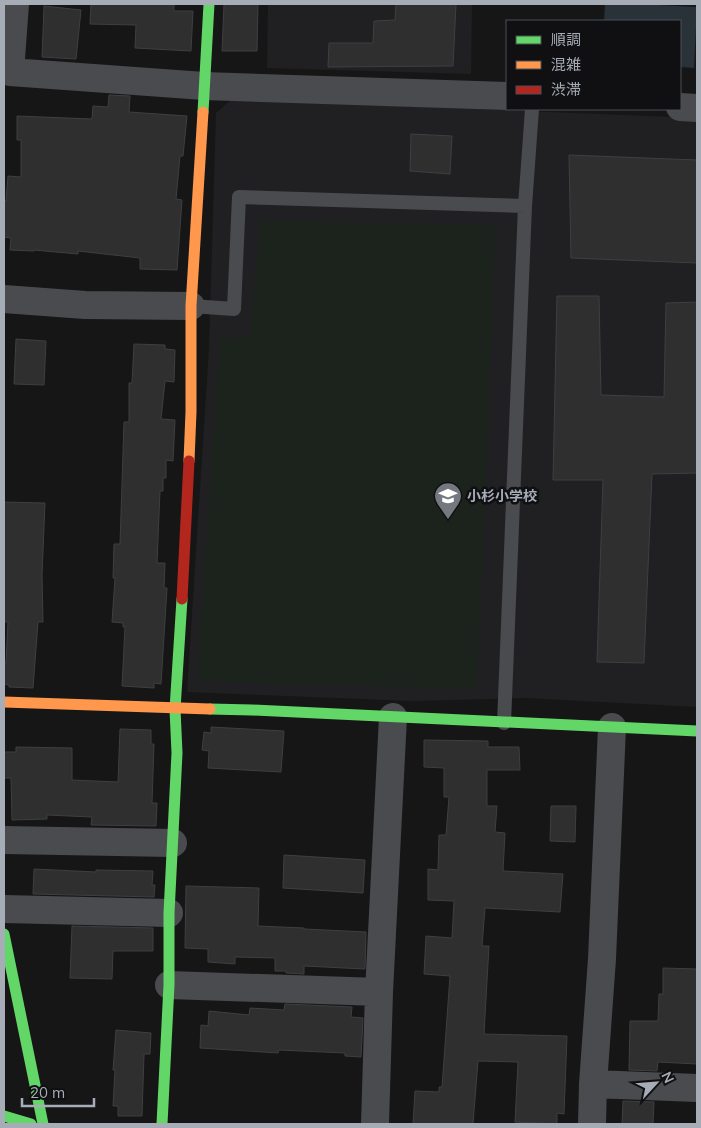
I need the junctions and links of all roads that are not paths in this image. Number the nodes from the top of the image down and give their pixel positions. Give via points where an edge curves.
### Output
1 (15, 4) edge
2 (209, 4) edge
3 (7, 71) edge
4 (204, 86) junction
5 (506, 96) edge
6 (681, 107) edge
7 (697, 108) edge
8 (532, 110) edge
9 (525, 206) junction
10 (4, 299) edge
11 (191, 306) junction
12 (4, 702) edge
13 (175, 709) junction
14 (393, 717) junction
15 (504, 723) junction
16 (612, 727) junction
17 (697, 731) edge
18 (4, 840) edge
19 (172, 843) junction
20 (4, 909) edge
21 (168, 913) junction
22 (4, 934) edge
23 (169, 985) junction
24 (380, 992) junction
25 (593, 1084) junction
26 (697, 1088) edge
27 (4, 1116) edge
28 (31, 1124) edge
29 (43, 1124) edge
30 (162, 1124) edge
31 (375, 1124) edge
32 (592, 1124) edge

1 - 3 street
2 - 4 street
3 - 4 street
4 - 5 street
4 - 11 street
6 - 7 street
8 - 9 lane
9 - 11 lane via 239,197 234,309
9 - 15 lane
10 - 11 street via 85,305
11 - 13 street via 191,412
12 - 13 street
13 - 14 street
13 - 19 street via 177,753
14 - 15 street
14 - 24 street
15 - 16 street
16 - 17 street
16 - 25 street
18 - 19 street
19 - 21 street
20 - 21 street
21 - 23 street
22 - 29 street
23 - 24 street
23 - 30 street
24 - 31 street
25 - 26 street
25 - 32 street
27 - 28 street

